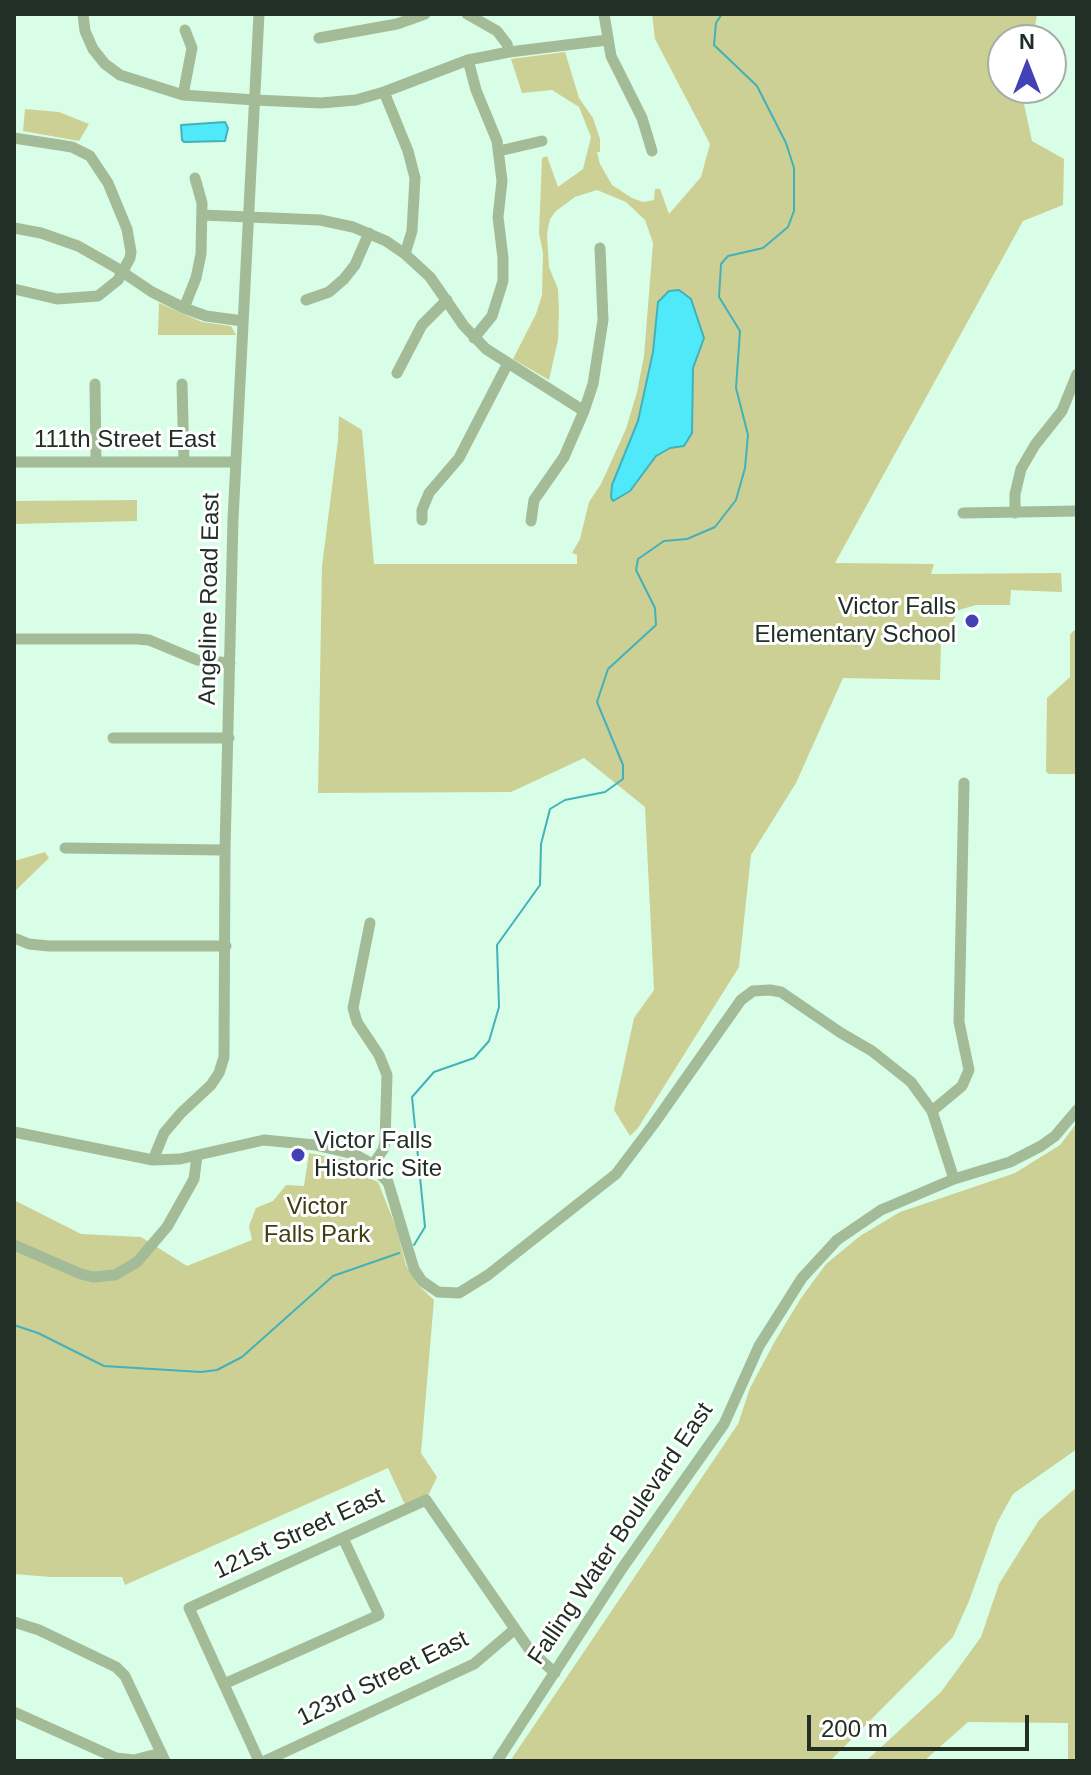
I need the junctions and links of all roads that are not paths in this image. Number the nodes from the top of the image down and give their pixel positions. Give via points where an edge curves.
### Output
1 (83, 14) edge
2 (259, 14) edge
3 (425, 14) edge
4 (467, 14) edge
5 (604, 14) edge
6 (185, 30) dead end
7 (319, 38) dead end
8 (607, 40) junction
9 (509, 52) junction
10 (468, 60) junction
11 (384, 92) junction
12 (183, 95) junction
13 (255, 100) junction
14 (14, 138) edge
15 (542, 141) dead end
16 (499, 151) junction
17 (652, 151) dead end
18 (195, 178) dead end
19 (202, 215) junction
20 (249, 216) junction
21 (14, 228) edge
22 (369, 233) junction
23 (600, 248) dead end
24 (405, 254) junction
25 (123, 272) junction
26 (14, 289) edge
27 (306, 300) dead end
28 (447, 300) junction
29 (184, 308) junction
30 (243, 321) junction
31 (474, 338) junction
32 (507, 365) junction
33 (397, 373) dead end
34 (1077, 374) edge
35 (95, 384) dead end
36 (182, 384) dead end
37 (584, 411) junction
38 (96, 461) junction
39 (184, 461) junction
40 (14, 462) edge
41 (236, 462) junction
42 (1077, 511) edge
43 (963, 513) dead end
44 (1015, 513) junction
45 (422, 520) dead end
46 (531, 521) dead end
47 (14, 639) edge
48 (230, 663) junction
49 (113, 738) dead end
50 (229, 738) junction
51 (964, 783) dead end
52 (65, 848) dead end
53 (225, 850) junction
54 (370, 923) dead end
55 (14, 938) edge
56 (226, 946) junction
57 (1077, 1110) edge
58 (932, 1111) junction
59 (14, 1132) edge
60 (197, 1156) junction
61 (153, 1160) junction
62 (372, 1166) junction
63 (954, 1179) junction
64 (14, 1245) edge
65 (343, 1538) junction
66 (14, 1622) edge
67 (515, 1629) junction
68 (555, 1673) junction
69 (224, 1684) junction
70 (14, 1712) edge
71 (163, 1757) edge
72 (262, 1761) edge
73 (497, 1761) edge

1 - 12 street via 89,42 111,69
2 - 13 street, Angeline Road East
3 - 7 street
4 - 9 street via 497,31
5 - 8 street
6 - 12 street via 192,48
8 - 9 street
8 - 17 street
9 - 10 street
10 - 11 street
10 - 16 street
11 - 13 street via 338,102
11 - 24 street via 415,178
12 - 13 street
13 - 20 street, Angeline Road East
14 - 25 street via 72,147 94,160 130,239
15 - 16 street
16 - 31 street via 503,281 492,316
18 - 19 street
19 - 20 street
19 - 29 street via 199,264
20 - 22 street via 320,220
20 - 30 street, Angeline Road East
21 - 25 street via 61,239
22 - 24 street
22 - 27 street via 344,279 329,292
23 - 37 street via 603,320
24 - 28 street
25 - 26 street via 110,288 89,298 57,299
25 - 29 street
28 - 31 street
28 - 33 street via 422,325
29 - 30 street
30 - 41 street, Angeline Road East
31 - 32 street
32 - 37 street
32 - 45 street via 459,458 429,493
34 - 44 street via 1062,411 1021,469
35 - 38 street
36 - 39 street
37 - 46 street via 564,457 534,500
38 - 39 street, 111th Street East
38 - 40 street, 111th Street East
39 - 41 street, 111th Street East
41 - 48 street, Angeline Road East
42 - 44 street
43 - 44 street
47 - 48 street via 149,640 197,660
48 - 50 street, Angeline Road East
49 - 50 street
50 - 53 street, Angeline Road East
51 - 58 street via 959,1022 969,1070 962,1086
52 - 53 street
53 - 56 street, Angeline Road East
54 - 62 street via 353,1008 387,1075 385,1142
55 - 56 street via 49,946
56 - 61 street, Angeline Road East via 222,1066 211,1085 164,1133
57 - 63 street, Falling Water Boulevard East via 1041,1146
58 - 62 street via 897,1069 781,992 763,990 753,991 730,1013 616,1174 459,1293 438,1292 417,1274 388,1182
58 - 63 street
59 - 61 street
60 - 61 street
60 - 62 street via 272,1140 345,1151
60 - 64 street via 194,1179 167,1227 137,1262 115,1275 81,1274
63 - 68 street, Falling Water Boulevard East via 860,1223 802,1278 759,1346 724,1424
65 - 67 street, 121st Street East via 426,1500
65 - 69 street, 121st Street East via 189,1608
65 - 69 street via 379,1615
66 - 71 street via 116,1667
67 - 68 street
67 - 72 street, 123rd Street East via 474,1664
68 - 73 street, Falling Water Boulevard East
69 - 72 street
70 - 71 street via 116,1758

